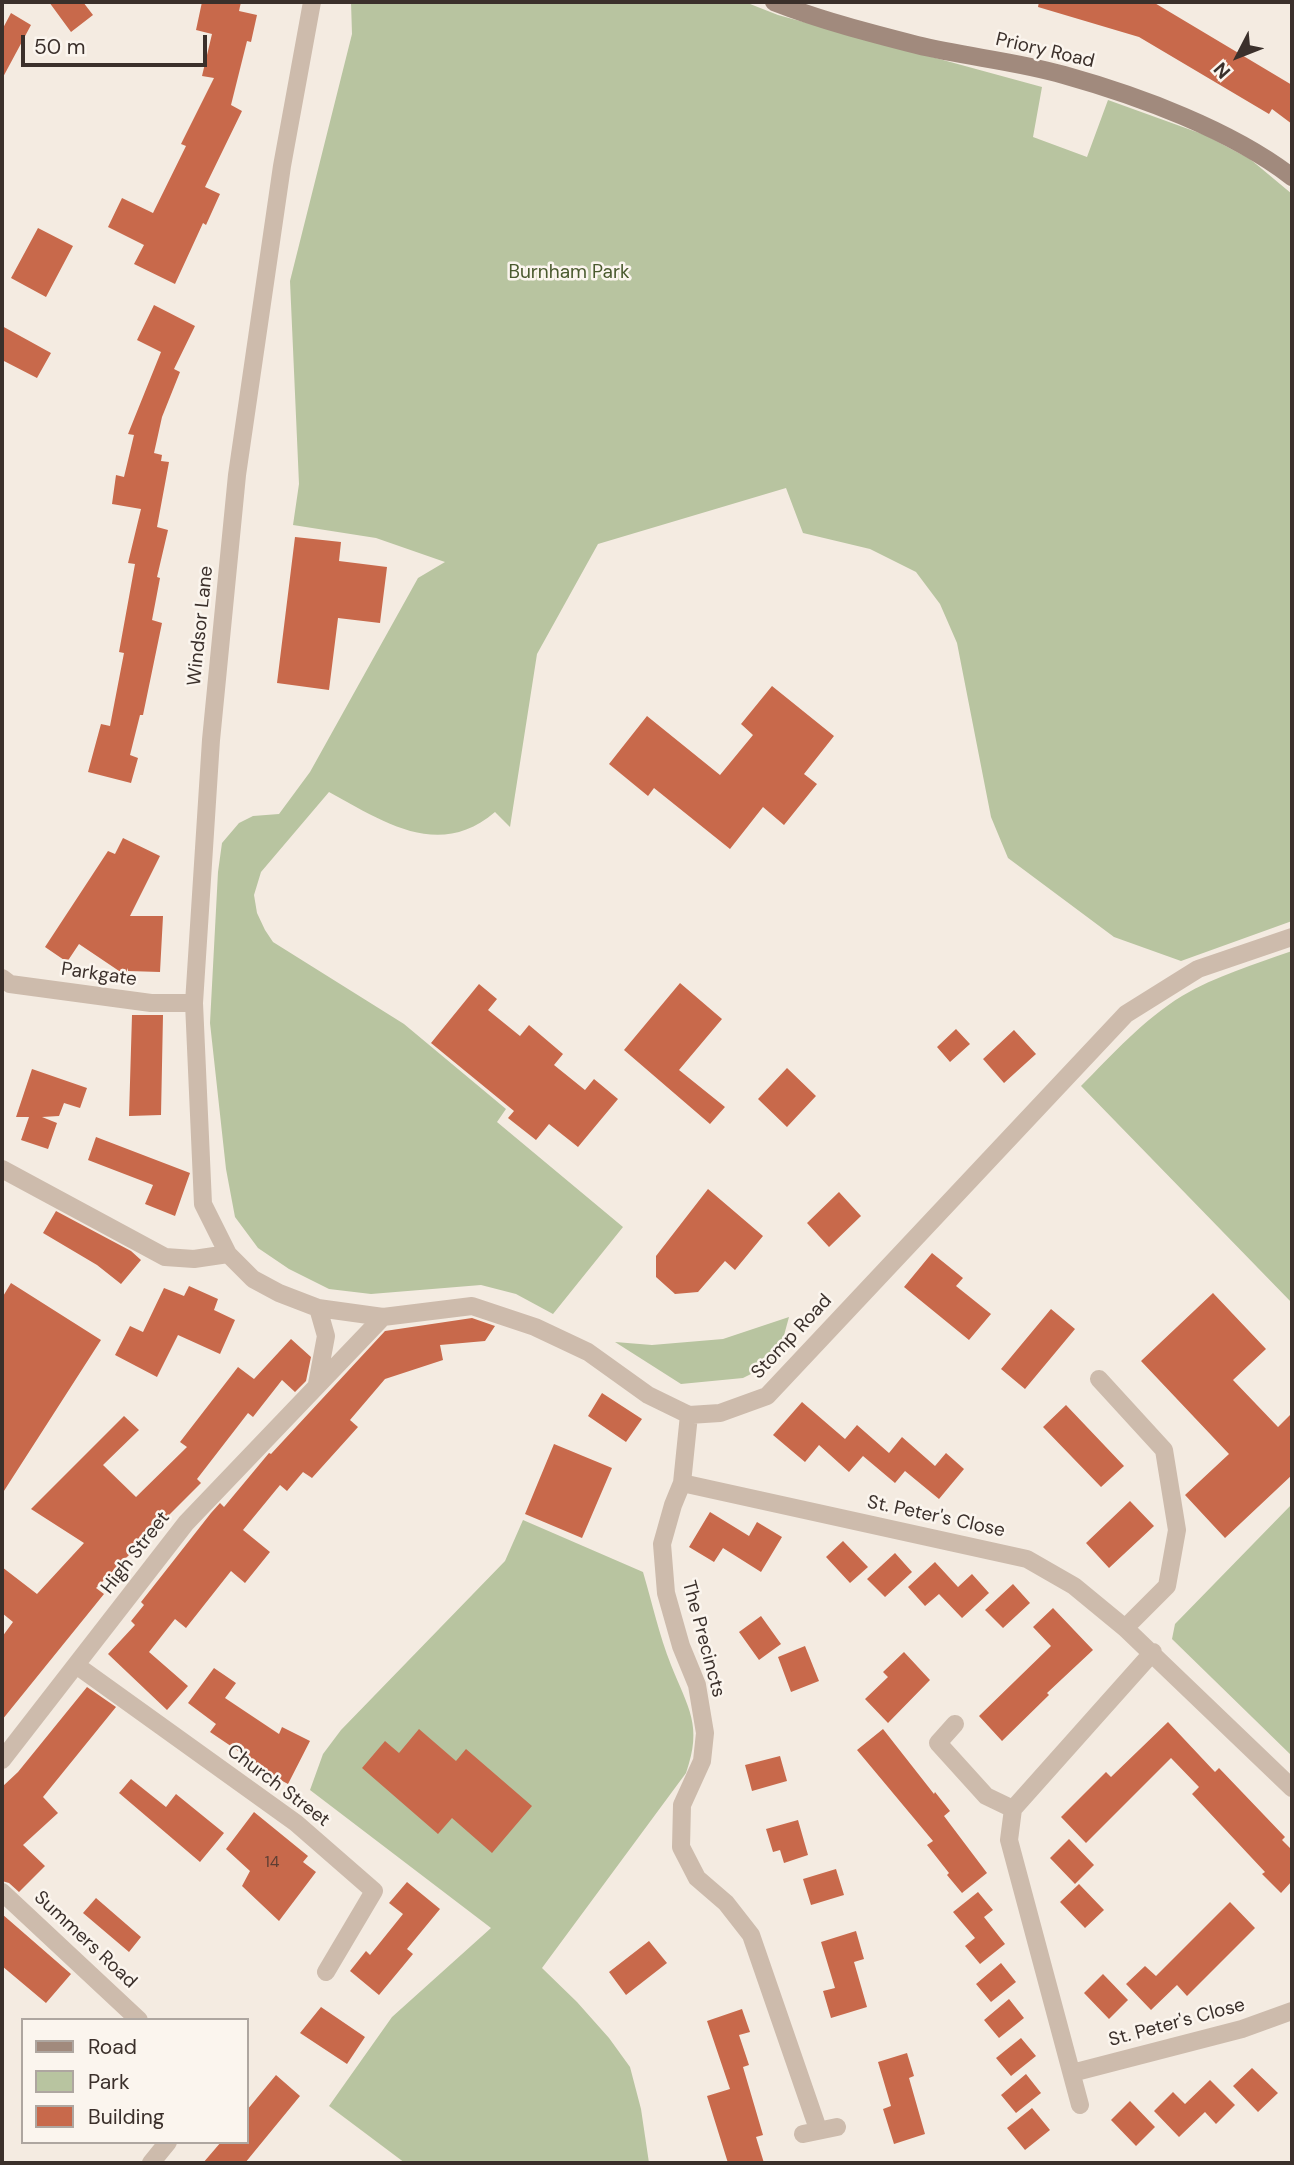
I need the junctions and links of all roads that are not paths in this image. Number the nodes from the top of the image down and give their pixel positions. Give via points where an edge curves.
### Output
1 (312, 2) edge
2 (774, 2) edge
3 (1292, 177) edge
4 (1292, 936) edge
5 (2, 978) edge
6 (194, 1003) junction
7 (2, 1169) edge
8 (228, 1254) junction
9 (318, 1308) junction
10 (383, 1317) junction
11 (1099, 1379) dead end
12 (317, 1384) junction
13 (689, 1415) junction
14 (682, 1483) junction
15 (1125, 1628) junction
16 (1153, 1652) junction
17 (76, 1665) junction
18 (955, 1724) dead end
19 (2, 1760) edge
20 (1292, 1788) edge
21 (1013, 1809) junction
22 (2, 1892) edge
23 (326, 1972) dead end
24 (1292, 2011) edge
25 (137, 2018) edge
26 (1072, 2073) junction
27 (1080, 2105) dead end
28 (837, 2127) dead end
29 (166, 2144) edge
30 (151, 2163) edge

1 - 6 street, Windsor Lane via 282,166 237,475 211,740
2 - 3 street, Priory Road via 918,45 1063,74 1123,93 1221,133
4 - 13 street, Stomp Road via 1198,969 1126,1014 766,1396 720,1413
5 - 6 street, Parkgate via 10,984 125,1000
6 - 8 street, Windsor Lane via 203,1204
7 - 8 street via 165,1257
8 - 9 street via 253,1279
9 - 10 street
9 - 12 street via 326,1336
10 - 12 street, High Street
10 - 13 street via 472,1306 535,1326 588,1352 648,1395
11 - 15 street via 1164,1450 1177,1530 1167,1586
12 - 17 street, High Street via 186,1523
13 - 14 street, The Precincts
14 - 15 street, St. Peter's Close via 1027,1559 1073,1586
14 - 28 street, The Precincts via 663,1544 666,1593 697,1685 705,1733 702,1761 682,1805 681,1847 698,1878 751,1935 811,2132
15 - 16 street, St. Peter's Close
16 - 20 street, St. Peter's Close
16 - 21 street
17 - 19 street, High Street
17 - 23 street, Church Street via 296,1823 374,1891
18 - 21 street via 938,1743 986,1796
21 - 26 street via 1009,1840
22 - 25 street, Summers Road
24 - 26 street, St. Peter's Close via 1242,2029
26 - 27 street
29 - 30 street

